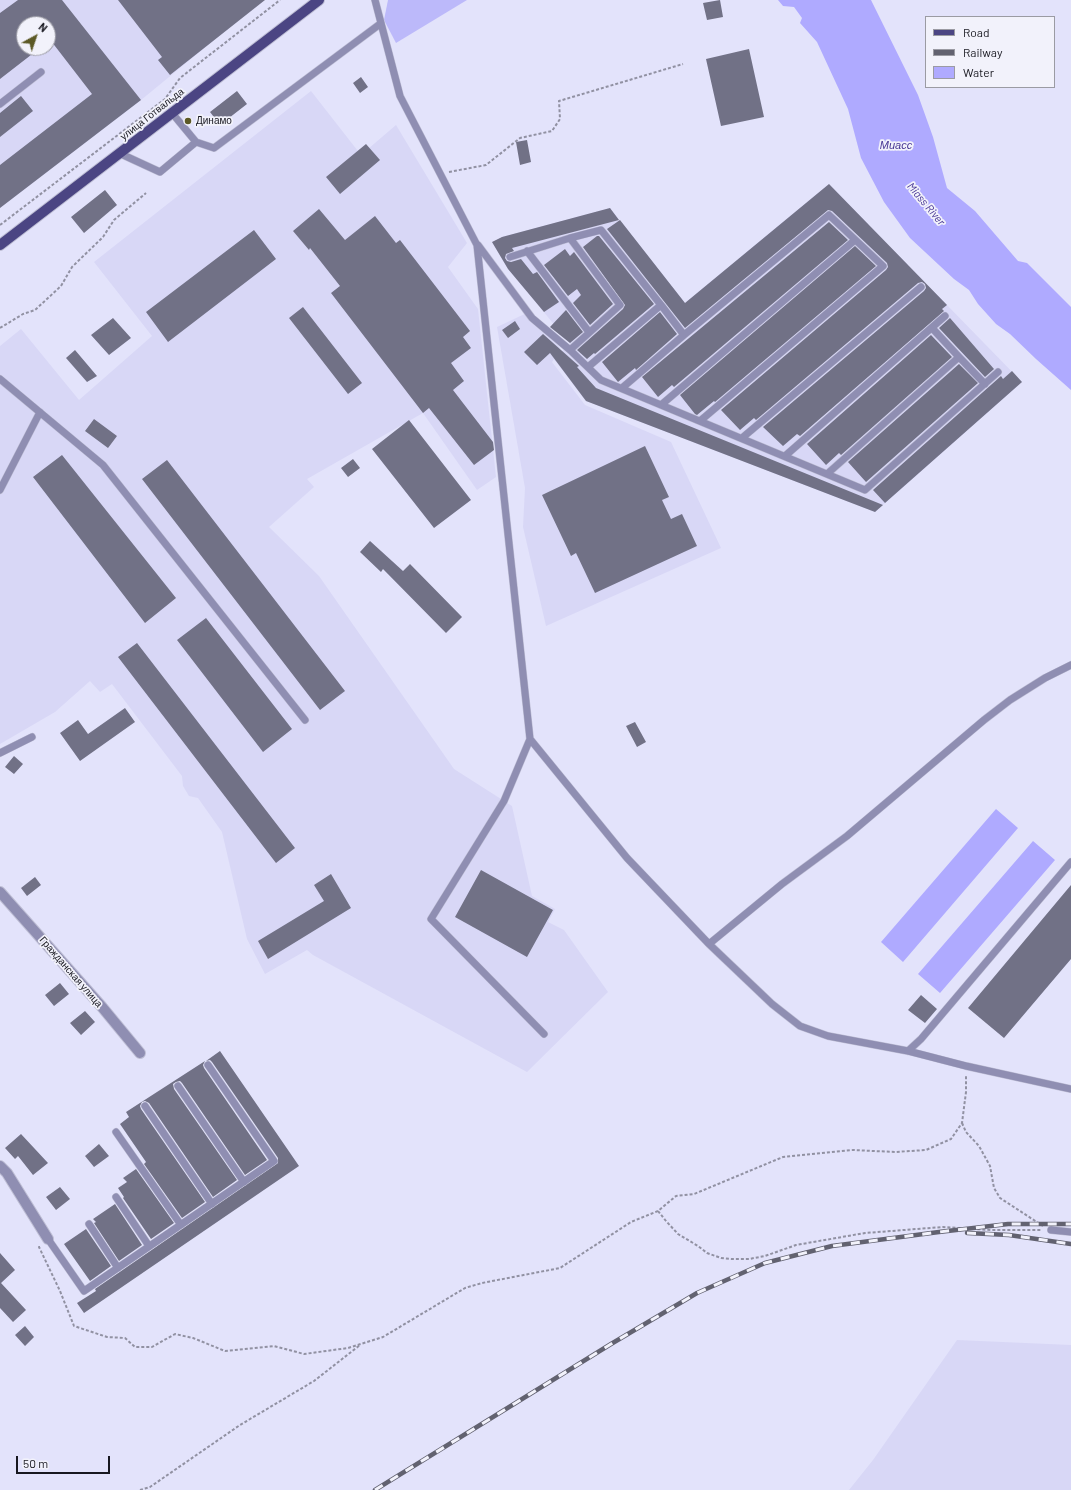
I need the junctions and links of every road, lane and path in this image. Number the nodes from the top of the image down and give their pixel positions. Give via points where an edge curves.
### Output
1 (280, 0) edge
2 (319, 0) edge
3 (375, 0) edge
4 (380, 24) junction
5 (683, 64) dead end
6 (40, 72) dead end
7 (0, 104) edge
8 (172, 113) junction
9 (196, 142) junction
10 (121, 154) junction
11 (440, 174) junction
12 (146, 193) dead end
13 (0, 225) edge
14 (570, 238) junction
15 (855, 240) junction
16 (0, 245) edge
17 (477, 245) junction
18 (526, 251) junction
19 (510, 257) dead end
20 (921, 287) dead end
21 (661, 305) junction
22 (944, 316) dead end
23 (0, 328) edge
24 (932, 328) junction
25 (589, 332) junction
26 (684, 335) junction
27 (570, 350) junction
28 (959, 357) junction
29 (588, 367) junction
30 (998, 372) dead end
31 (0, 379) edge
32 (985, 384) junction
33 (622, 388) junction
34 (661, 405) junction
35 (40, 412) junction
36 (700, 421) junction
37 (742, 438) junction
38 (785, 456) junction
39 (828, 474) junction
40 (0, 490) edge
41 (1071, 665) edge
42 (305, 720) dead end
43 (32, 737) dead end
44 (530, 739) junction
45 (0, 753) edge
46 (1071, 862) edge
47 (0, 892) edge
48 (709, 944) junction
49 (544, 1034) dead end
50 (908, 1051) junction
51 (140, 1052) dead end
52 (208, 1065) dead end
53 (966, 1066) junction
54 (178, 1086) dead end
55 (1071, 1089) edge
56 (145, 1106) dead end
57 (962, 1123) junction
58 (116, 1132) dead end
59 (0, 1166) edge
60 (244, 1182) junction
61 (116, 1197) dead end
62 (212, 1204) junction
63 (658, 1211) junction
64 (88, 1224) dead end
65 (181, 1225) junction
66 (1051, 1230) junction
67 (1071, 1232) edge
68 (48, 1239) junction
69 (150, 1246) junction
70 (118, 1268) junction
71 (363, 1343) junction
72 (140, 1490) edge

1 - 13 path via 180,78 165,99
2 - 8 main road, улица Готвальда
3 - 4 lane
4 - 9 lane via 214,148
4 - 11 lane via 400,96
5 - 11 path via 560,101 560,119 552,131 520,138 486,165
6 - 7 lane
8 - 9 lane
8 - 10 main road, улица Готвальда
9 - 10 lane via 160,172
10 - 16 main road, улица Готвальда
11 - 17 lane
12 - 23 path via 114,220 103,237 72,267 61,286 35,310
14 - 18 lane
14 - 21 lane via 601,230
14 - 25 lane via 620,304
15 - 26 lane via 829,215
15 - 34 lane
15 - 36 lane via 883,266
17 - 27 lane via 532,318
17 - 44 lane
18 - 19 lane
18 - 25 lane
20 - 37 lane
21 - 26 lane
21 - 29 lane
22 - 24 lane
24 - 28 lane
24 - 38 lane
25 - 27 lane
26 - 33 lane
27 - 29 lane
28 - 32 lane
28 - 39 lane
29 - 33 lane via 601,380
30 - 32 lane
31 - 35 lane
32 - 39 lane via 865,490
33 - 34 lane
34 - 36 lane
35 - 40 lane
35 - 42 lane via 103,465
36 - 37 lane
37 - 38 lane
38 - 39 lane
41 - 48 lane via 1010,700 984,720 846,836
43 - 45 lane
44 - 48 lane via 627,858
44 - 49 lane via 504,801 431,919
46 - 50 lane via 921,1039
47 - 51 street, Гражданская улица
48 - 50 lane via 772,1004 800,1026 828,1036
50 - 53 lane
52 - 60 lane via 274,1161
53 - 55 lane
53 - 57 path
54 - 60 lane
56 - 62 lane
57 - 63 path via 951,1139 926,1150 853,1150 783,1157 694,1194 676,1196
57 - 66 path via 990,1166 994,1188 1000,1198 1028,1218
58 - 65 lane
59 - 68 street via 7,1173
60 - 62 lane
61 - 69 lane
62 - 65 lane
63 - 66 path via 678,1234 707,1253 732,1259 765,1256 796,1245 865,1233 943,1227
63 - 71 path via 631,1222 560,1268 465,1288 382,1337
64 - 70 lane
65 - 69 lane
66 - 67 lane
68 - 70 lane via 84,1291
68 - 71 path via 39,1248 74,1326 107,1337 125,1338 135,1347 152,1347 175,1334 193,1338 225,1351 274,1346 304,1354 348,1348
69 - 70 lane
71 - 72 path via 314,1381 240,1425 150,1487

